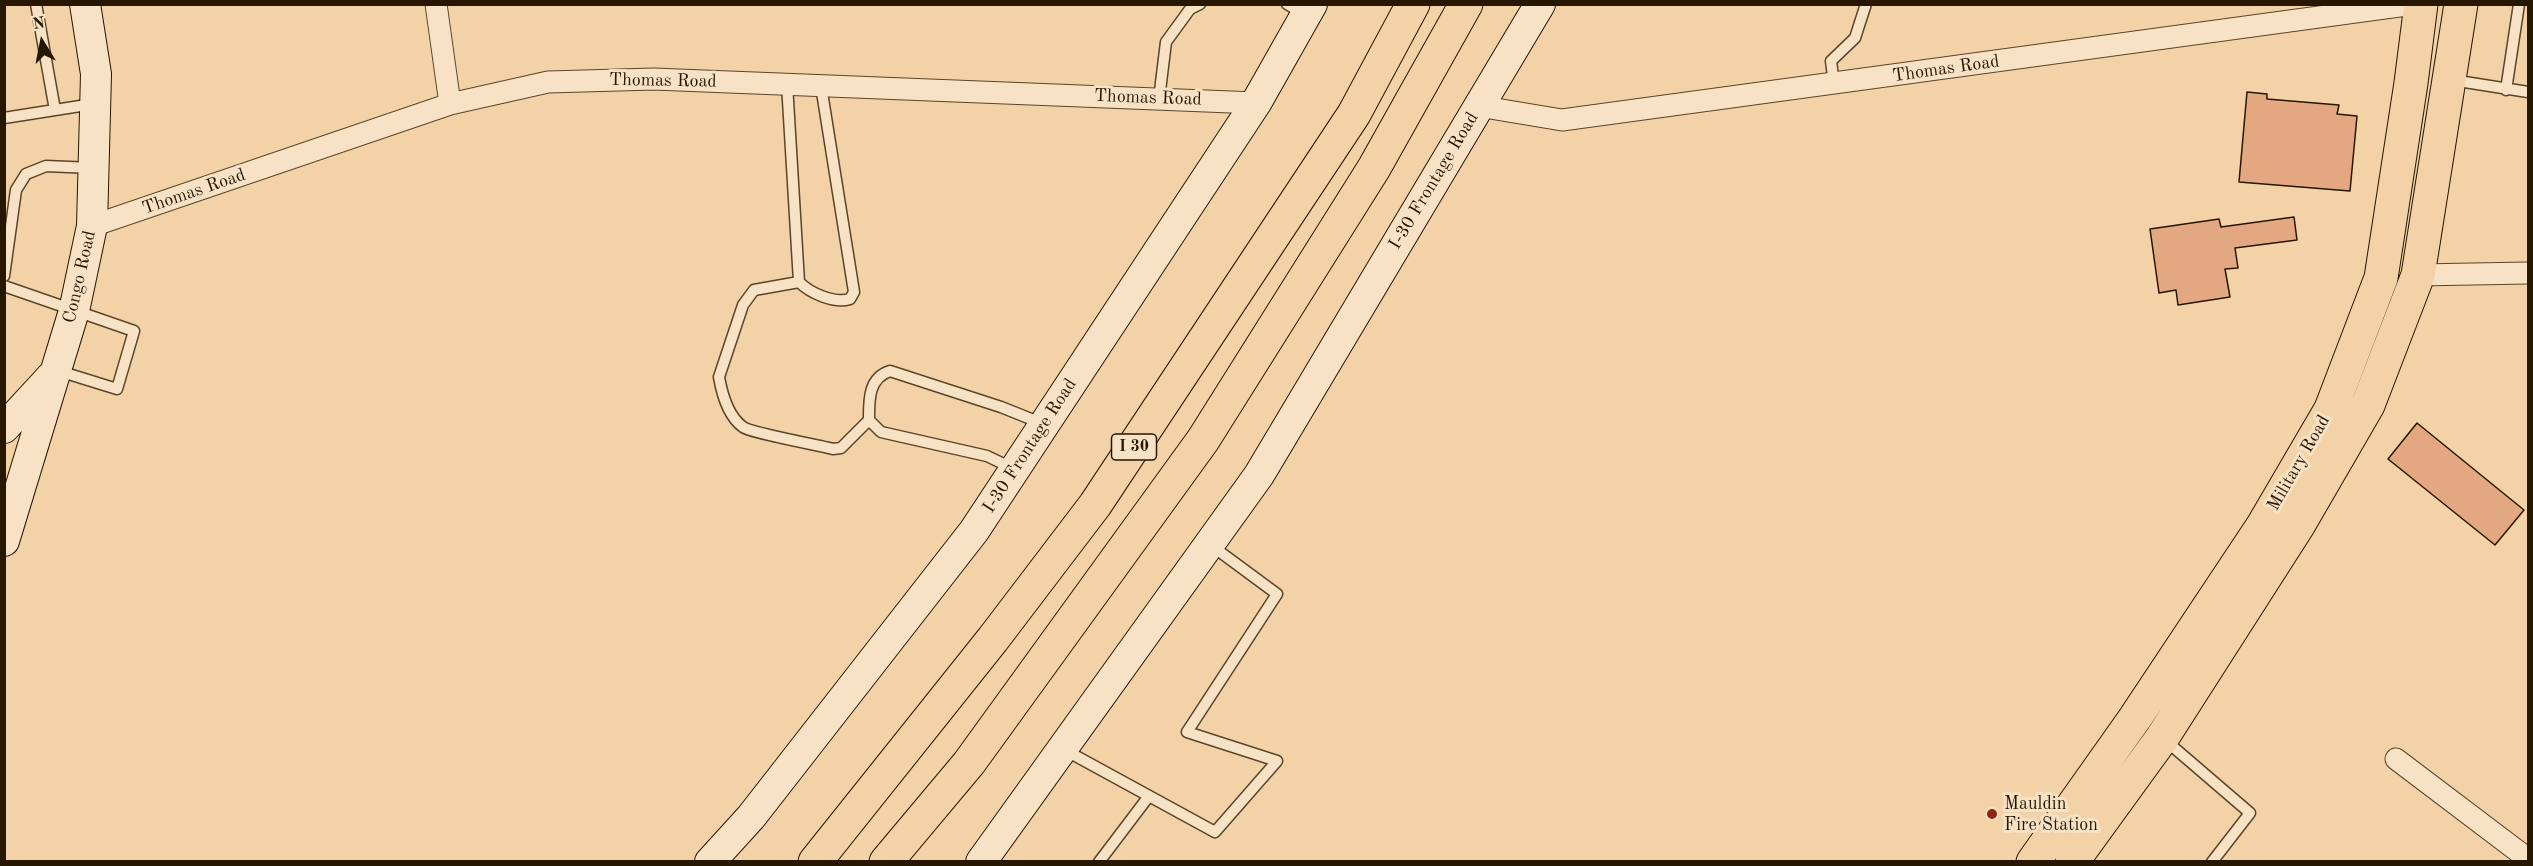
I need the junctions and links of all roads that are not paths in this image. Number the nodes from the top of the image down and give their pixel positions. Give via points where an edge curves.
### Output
1 (36, 4) edge
2 (85, 4) edge
3 (436, 4) edge
4 (1200, 4) edge
5 (1413, 4) edge
6 (1466, 4) edge
7 (1540, 4) edge
8 (1866, 4) edge
9 (2414, 4) edge
10 (2421, 4) edge
11 (2461, 4) edge
12 (2519, 4) edge
13 (1302, 8) edge
14 (2449, 80) junction
15 (787, 84) junction
16 (1834, 84) junction
17 (821, 86) junction
18 (2506, 90) junction
19 (2529, 92) edge
20 (1159, 99) junction
21 (1256, 102) junction
22 (96, 104) junction
23 (450, 104) junction
24 (1478, 106) junction
25 (55, 110) junction
26 (4, 118) edge
27 (94, 168) junction
28 (92, 226) junction
29 (2529, 273) edge
30 (2418, 275) junction
31 (4, 276) edge
32 (799, 282) junction
33 (4, 286) edge
34 (74, 311) junction
35 (57, 370) junction
36 (869, 420) junction
37 (1044, 424) junction
38 (4, 428) edge
39 (1014, 469) junction
40 (4, 541) edge
41 (1209, 544) junction
42 (2162, 738) junction
43 (1062, 748) junction
44 (2396, 759) dead end
45 (1149, 796) junction
46 (2047, 857) edge
47 (2529, 860) edge
48 (710, 861) edge
49 (814, 861) edge
50 (886, 861) edge
51 (981, 861) edge
52 (1099, 861) edge
53 (2072, 861) edge
54 (2212, 861) edge

1 - 25 lane
2 - 22 main road, Congo Road via 96,75
3 - 23 street
4 - 20 lane via 1190,9 1166,42
5 - 49 main road, I 30 via 1354,114 1095,505
6 - 50 main road, I 30 via 1374,168 1203,440 969,763
7 - 24 main road, I-30 Frontage Road
8 - 16 lane via 1855,38 1831,62
9 - 16 street, Thomas Road
10 - 46 main road, Military Road via 2381,278 2331,409 2262,527
11 - 14 main road, Military Road
12 - 18 lane
13 - 21 main road, I-30 Frontage Road
14 - 18 lane
14 - 30 main road, Military Road
15 - 17 street, Thomas Road
15 - 23 street, Thomas Road via 654,79 548,82
15 - 32 lane
16 - 24 street, Thomas Road via 1562,120
17 - 20 street, Thomas Road
17 - 32 lane via 854,292 844,301 809,292
18 - 19 lane
20 - 21 street, Thomas Road
21 - 37 main road, I-30 Frontage Road
22 - 25 lane
22 - 27 main road, Congo Road
23 - 28 street, Thomas Road
24 - 41 main road, I-30 Frontage Road via 1259,475
25 - 26 lane
27 - 28 main road, Congo Road
27 - 31 lane via 46,166 26,174 16,190
28 - 34 main road, Congo Road
29 - 30 street
30 - 42 main road, Military Road via 2368,405 2299,524
32 - 36 lane via 754,290 742,304 719,377 732,414 744,428 833,449 841,448
33 - 34 lane
34 - 35 main road, Congo Road
34 - 35 lane via 134,331 117,389
35 - 38 main road
35 - 40 main road, Congo Road
36 - 37 lane via 873,384 881,374 890,371
36 - 39 lane via 881,432 987,456
37 - 39 main road, I-30 Frontage Road
39 - 48 main road, I-30 Frontage Road via 974,531 751,817
41 - 43 main road, I-30 Frontage Road
41 - 45 lane via 1277,594 1187,732 1277,761 1215,832
42 - 53 main road, Military Road
42 - 54 lane via 2250,813
43 - 45 lane
43 - 51 main road, I-30 Frontage Road
44 - 47 street
45 - 52 lane

